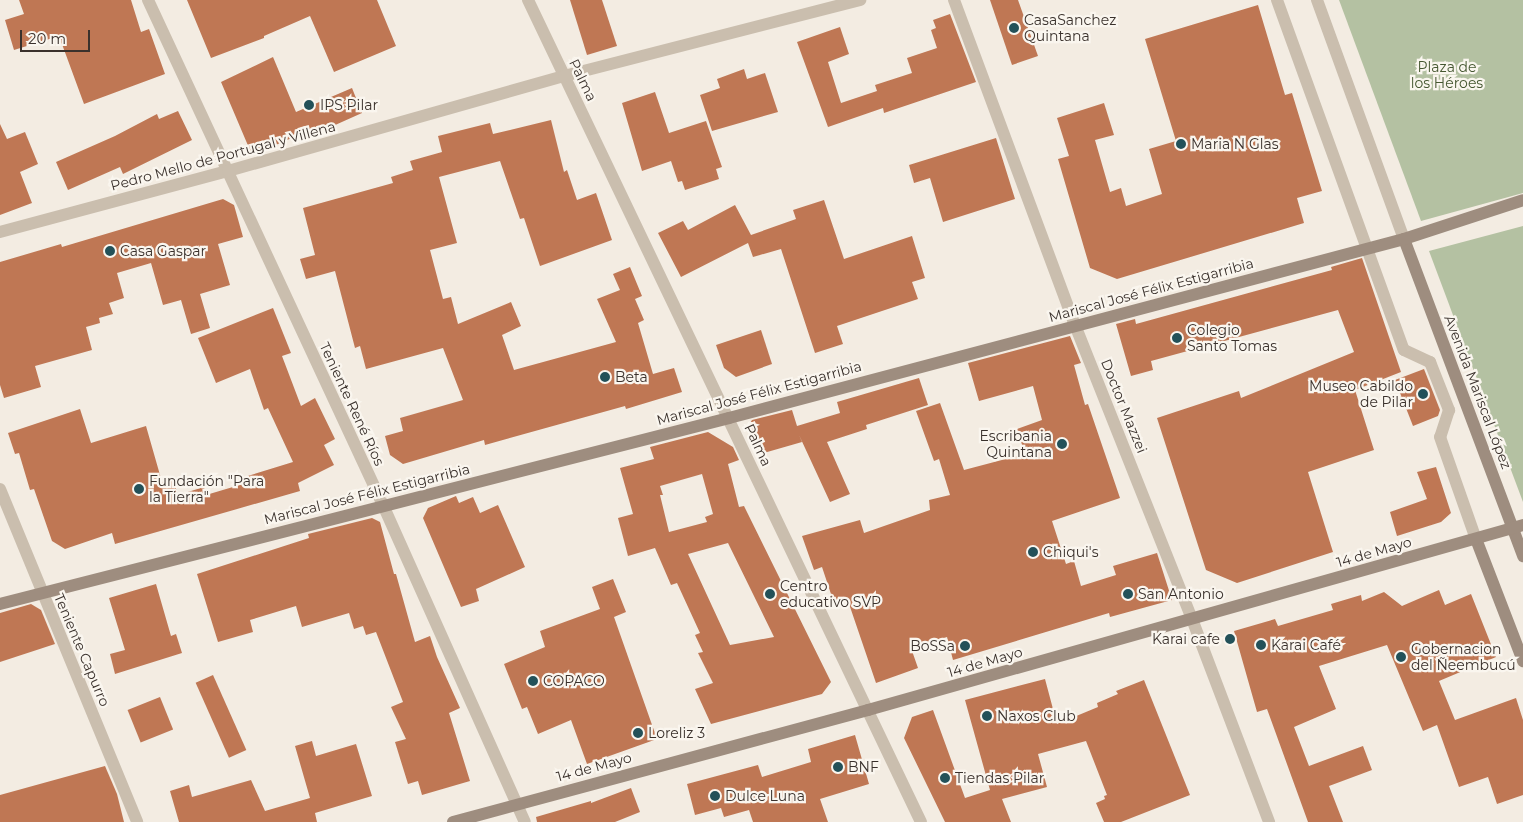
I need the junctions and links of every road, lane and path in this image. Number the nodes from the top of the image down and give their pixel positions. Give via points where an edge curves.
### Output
1 (148, 0) edge
2 (528, 0) edge
3 (860, 0) edge
4 (954, 0) edge
5 (1277, 0) edge
6 (1317, 0) edge
7 (564, 76) junction
8 (228, 171) junction
9 (1523, 200) edge
10 (0, 232) edge
11 (1404, 239) junction
12 (1366, 249) junction
13 (1075, 325) junction
14 (729, 418) junction
15 (0, 489) edge
16 (383, 505) junction
17 (1518, 527) edge
18 (1476, 539) junction
19 (1523, 556) edge
20 (42, 593) junction
21 (0, 604) edge
22 (1192, 620) junction
23 (1523, 661) edge
24 (868, 710) junction
25 (517, 804) junction
26 (137, 822) edge
27 (453, 822) edge
28 (525, 822) edge
29 (921, 822) edge
30 (1269, 822) edge

1 - 8 street, Teniente René Ríos
2 - 7 street, Palma
3 - 7 street, Pedro Mello de Portugal y Villena
4 - 13 street, Doctor Mazzei
5 - 12 street
6 - 11 street
7 - 8 street, Pedro Mello de Portugal y Villena
7 - 14 street, Palma
8 - 10 street, Pedro Mello de Portugal y Villena
8 - 16 street, Teniente René Ríos
9 - 11 main road, Mariscal José Félix Estigarribia
11 - 12 main road, Mariscal José Félix Estigarribia
11 - 17 main road, Avenida Mariscal López
12 - 13 main road, Mariscal José Félix Estigarribia
12 - 18 street via 1404,350 1430,362 1449,410 1440,437
13 - 14 main road, Mariscal José Félix Estigarribia
13 - 22 street, Doctor Mazzei
14 - 16 main road, Mariscal José Félix Estigarribia
14 - 24 street, Palma
15 - 20 street, Teniente Capurro
16 - 20 main road, Mariscal José Félix Estigarribia
16 - 25 street, Teniente René Ríos
17 - 18 main road, 14 de Mayo
17 - 19 main road, Avenida Mariscal López
18 - 22 main road, 14 de Mayo
18 - 23 main road
20 - 21 main road, Mariscal José Félix Estigarribia
20 - 26 street, Teniente Capurro
22 - 24 main road, 14 de Mayo
22 - 30 street, Doctor Mazzei
24 - 25 main road, 14 de Mayo
24 - 29 street, Palma
25 - 27 main road, 14 de Mayo
25 - 28 street, Teniente René Ríos

